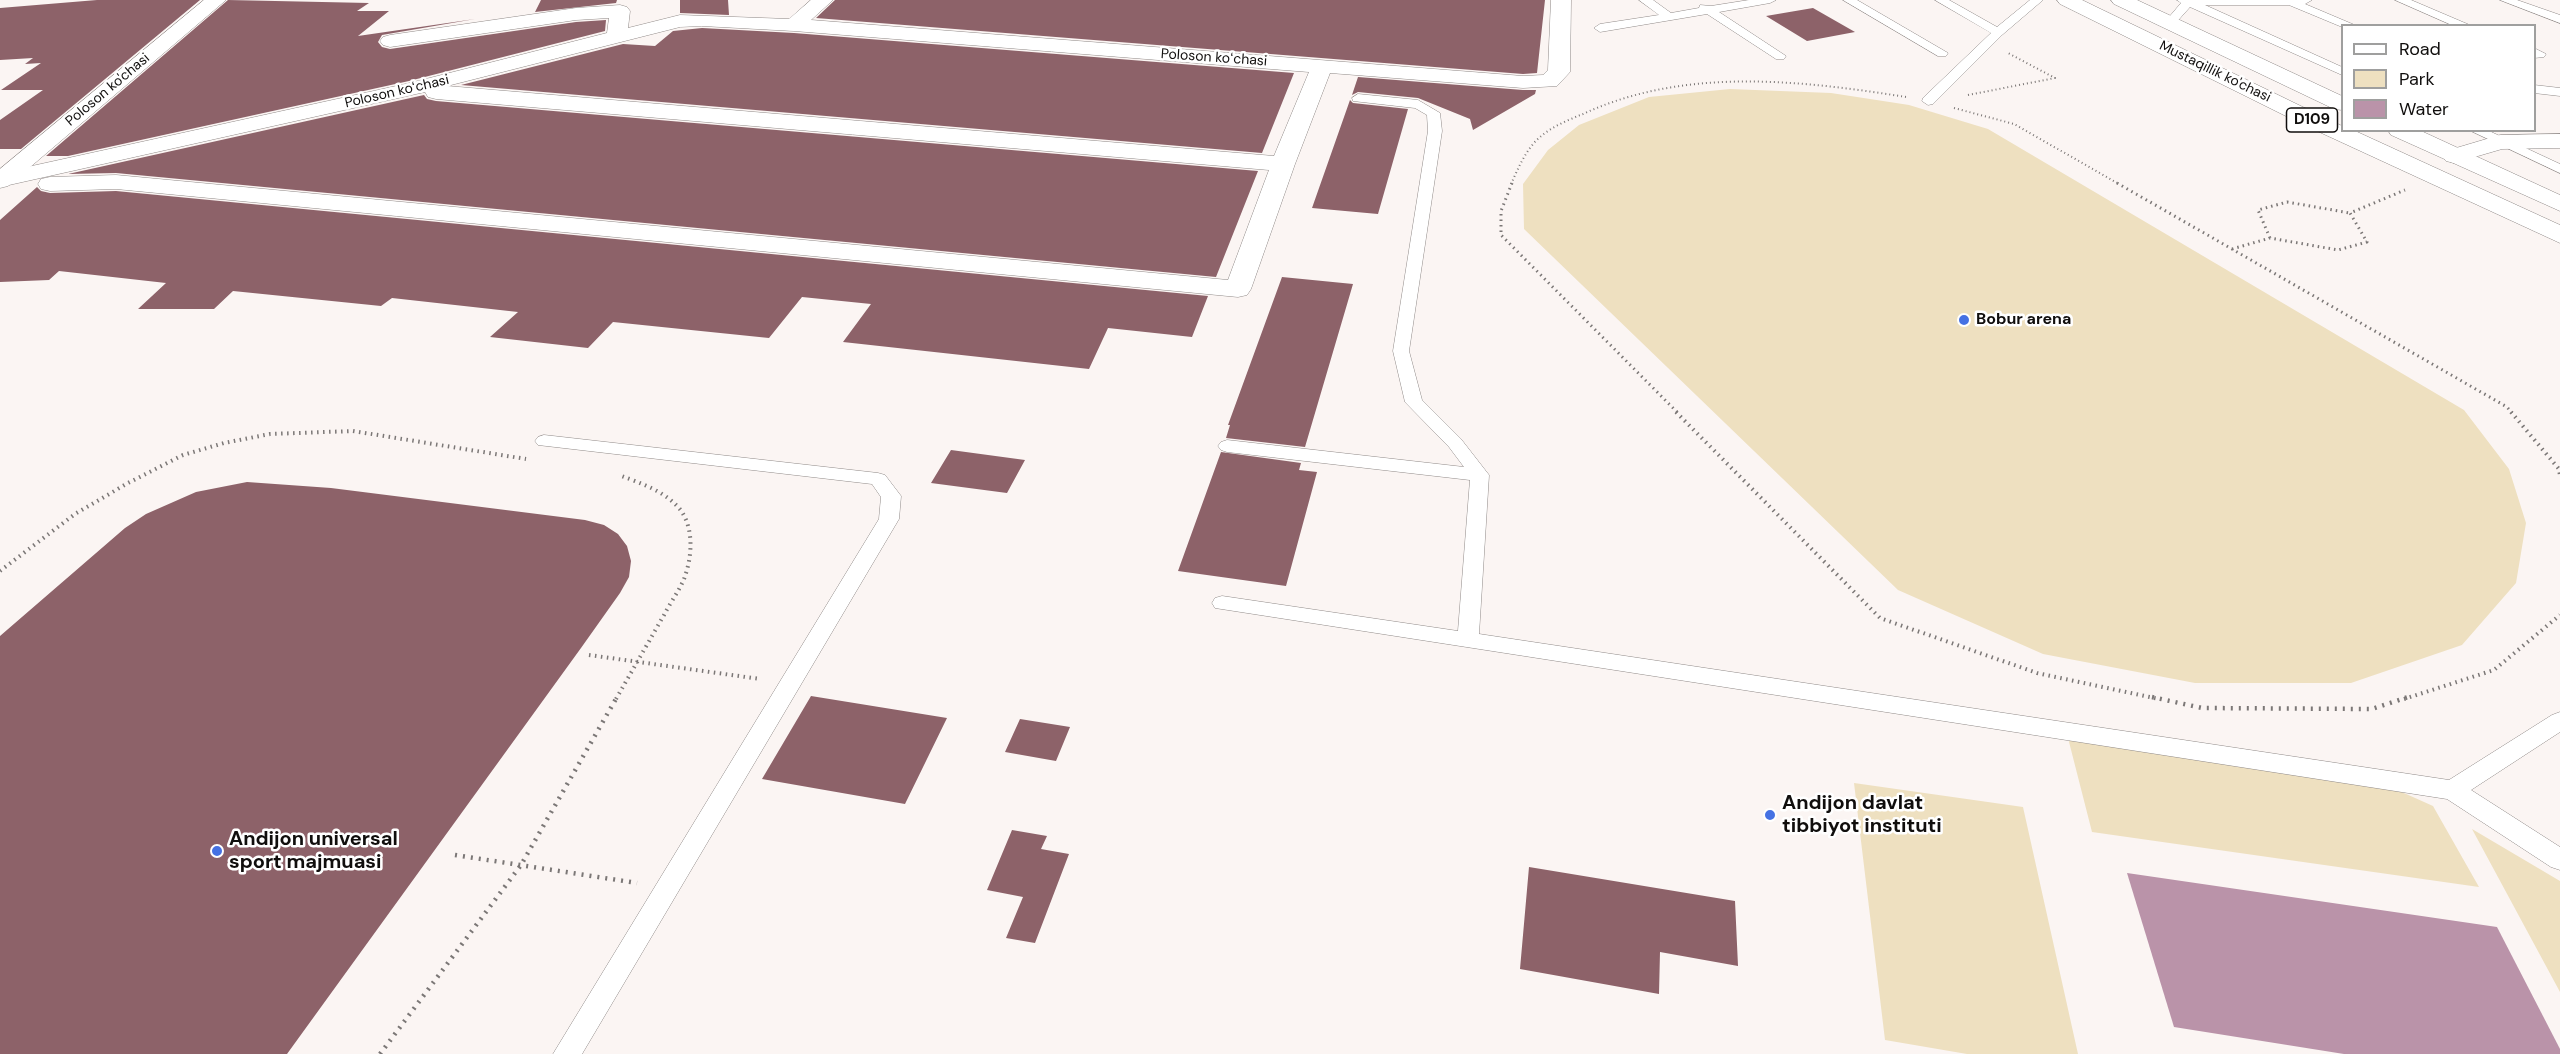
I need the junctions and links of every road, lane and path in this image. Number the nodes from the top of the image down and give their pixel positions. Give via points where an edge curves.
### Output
1 (216, 0) edge
2 (823, 0) edge
3 (1561, 0) edge
4 (1645, 0) edge
5 (1694, 0) edge
6 (1770, 0) edge
7 (1849, 0) edge
8 (1941, 0) edge
9 (2037, 0) edge
10 (2067, 0) edge
11 (2121, 0) edge
12 (2306, 0) edge
13 (2401, 0) edge
14 (2506, 0) edge
15 (2185, 1) edge
16 (2291, 2) junction
17 (621, 6) edge
18 (1709, 10) junction
19 (1668, 16) junction
20 (2559, 19) edge
21 (2170, 23) junction
22 (2346, 24) edge
23 (2461, 24) edge
24 (794, 25) junction
25 (1600, 28) dead end
26 (1998, 32) junction
27 (616, 37) junction
28 (390, 41) dead end
29 (2006, 51) dead end
30 (1942, 52) dead end
31 (1780, 56) dead end
32 (1322, 66) junction
33 (2341, 70) edge
34 (1974, 86) dead end
35 (411, 89) junction
36 (2536, 89) edge
37 (2560, 92) edge
38 (1358, 98) dead end
39 (1928, 101) junction
40 (2341, 103) edge
41 (2341, 132) edge
42 (2342, 132) edge
43 (2403, 132) edge
44 (2479, 132) edge
45 (2560, 141) edge
46 (2500, 142) junction
47 (2454, 156) junction
48 (1283, 164) junction
49 (2560, 169) edge
50 (2427, 173) junction
51 (0, 182) edge
52 (2560, 204) edge
53 (2350, 213) junction
54 (2560, 235) edge
55 (2270, 238) junction
56 (2232, 249) junction
57 (544, 441) dead end
58 (1227, 446) dead end
59 (530, 460) dead end
60 (2559, 469) edge
61 (612, 473) dead end
62 (1480, 475) junction
63 (2560, 476) edge
64 (0, 571) edge
65 (1222, 603) dead end
66 (2560, 615) edge
67 (1468, 640) junction
68 (589, 655) dead end
69 (637, 662) junction
70 (790, 683) junction
71 (2560, 721) edge
72 (2452, 790) junction
73 (455, 855) dead end
74 (2560, 861) edge
75 (520, 865) junction
76 (668, 887) junction
77 (380, 1054) edge
78 (567, 1054) edge

1 - 51 street, Poloson ko'chasi
2 - 24 street
3 - 32 street, Poloson koʻchasi via 1559,72 1549,81
4 - 19 lane
5 - 18 lane
6 - 18 lane
7 - 30 lane
8 - 26 lane
9 - 26 lane
10 - 41 street, Mustaqillik ko'chasi / D109
11 - 21 street, Mustaqillik ko'chasi / D109
12 - 16 lane
13 - 23 lane
14 - 20 lane
15 - 16 lane
15 - 21 lane
15 - 33 lane
16 - 22 lane
17 - 27 street
17 - 28 street
18 - 19 lane
18 - 31 lane
19 - 25 lane
21 - 40 street, Mustaqillik ko'chasi / D109
24 - 27 street, Poloson koʻchasi via 691,20
24 - 32 street, Poloson koʻchasi
26 - 39 lane
27 - 35 street, Poloson koʻchasi
29 - 34 path via 2055,78 1966,95
32 - 48 street
35 - 48 street
35 - 51 street, Poloson koʻchasi
36 - 37 lane
38 - 62 lane via 1418,104 1433,113 1435,131 1401,351 1414,402 1455,442
39 - 56 path via 2014,124
39 - 66 path via 1836,86 1722,82 1648,91 1581,113 1536,139 1513,179 1498,225 1501,236 1880,618 2037,674 2202,708 2372,709 2494,670
42 - 50 street, Mustaqillik ko'chasi / D109
43 - 47 street
44 - 46 lane
45 - 46 street
46 - 47 street
46 - 49 lane
47 - 52 street
48 - 51 street via 1238,289 116,182
50 - 53 path via 2398,194
50 - 54 street, Mustaqillik ko'chasi / D109
53 - 55 path via 2287,202 2258,210
53 - 55 path via 2367,242 2338,250
55 - 56 path
56 - 60 path via 2506,407
57 - 70 lane via 878,479 891,496 889,519
58 - 62 lane
59 - 64 path via 353,431 270,434 224,442 183,455 128,483 75,514
60 - 63 path
61 - 69 path via 649,486 679,506 691,530 692,554 684,579
62 - 67 lane
65 - 67 lane
67 - 72 lane
68 - 69 path
69 - 70 path
69 - 75 path
70 - 76 lane
71 - 72 lane
72 - 74 lane
73 - 75 path
75 - 76 path
75 - 77 path
76 - 78 lane

